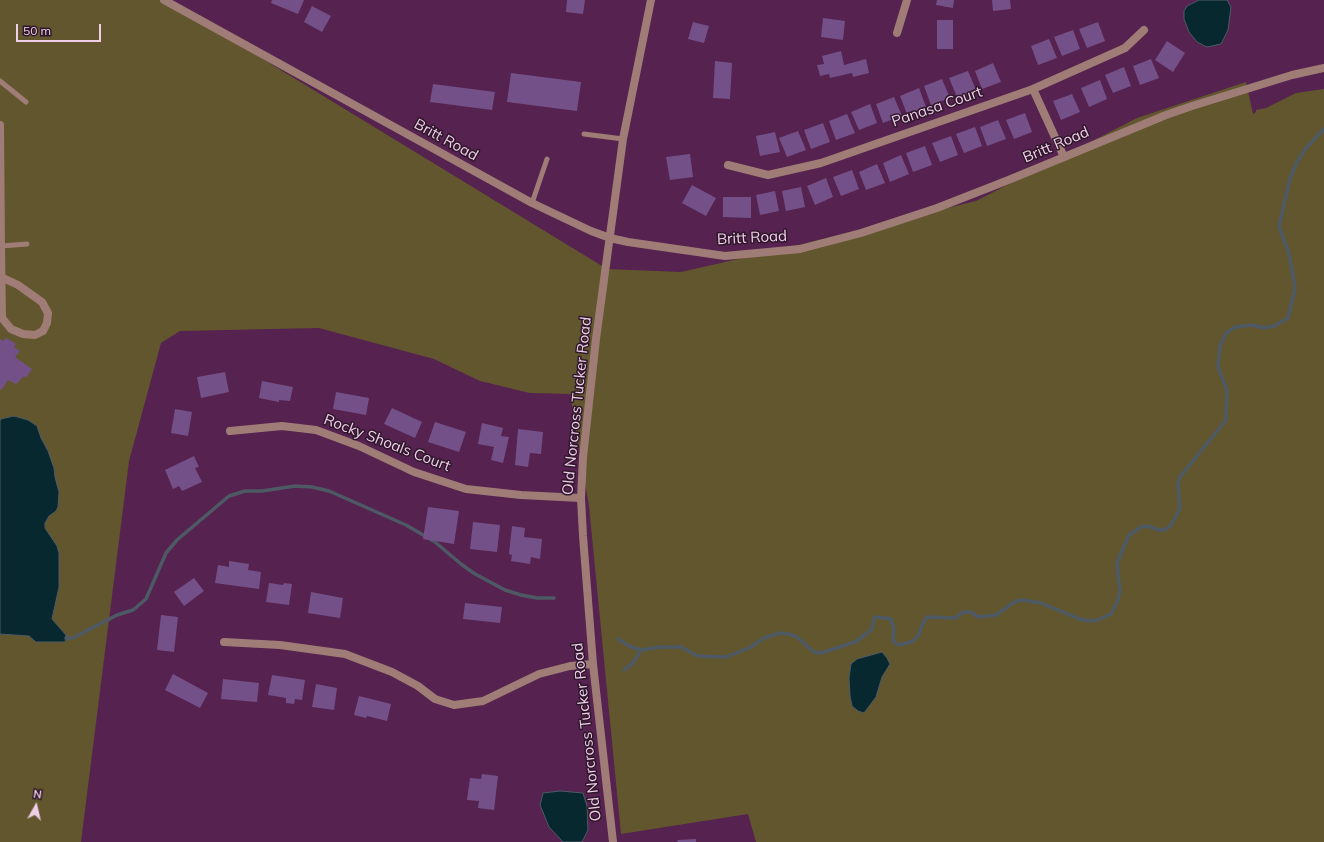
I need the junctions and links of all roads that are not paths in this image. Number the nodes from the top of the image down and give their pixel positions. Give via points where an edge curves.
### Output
1 (164, 0) edge
2 (651, 0) edge
3 (907, 0) edge
4 (1144, 30) dead end
5 (897, 33) dead end
6 (1324, 68) edge
7 (0, 81) edge
8 (1033, 89) junction
9 (26, 102) dead end
10 (0, 125) edge
11 (584, 134) dead end
12 (623, 139) junction
13 (1064, 157) junction
14 (547, 159) dead end
15 (728, 165) dead end
16 (532, 203) junction
17 (610, 238) junction
18 (27, 244) dead end
19 (1, 246) junction
20 (1, 277) junction
21 (230, 431) dead end
22 (581, 498) junction
23 (224, 642) dead end
24 (593, 664) junction
25 (613, 842) edge

1 - 16 street, Britt Road
2 - 12 street, Old Norcross Tucker Road
3 - 5 street
4 - 8 street, Panasa Court via 1125,48
6 - 13 street, Britt Road via 1292,75 1192,106
7 - 9 lane
8 - 13 street
8 - 15 street, Panasa Court via 821,163 768,175
10 - 19 street
11 - 12 lane
12 - 17 street, Old Norcross Tucker Road
13 - 17 street, Britt Road via 937,208 800,250 725,256
14 - 16 lane
16 - 17 street, Britt Road
17 - 22 street, Old Norcross Tucker Road via 582,457
18 - 19 lane
19 - 20 street
20 - 20 street via 2,318 11,329 23,334 35,335 43,331 48,313 42,302 18,284
21 - 22 street, Rocky Shoals Court via 282,426 316,430 359,446 414,472 466,488 521,495
22 - 24 street, Old Norcross Tucker Road
23 - 24 street via 280,645 345,654 392,672 435,699 454,705 483,701 539,674 570,666
24 - 25 street, Old Norcross Tucker Road

